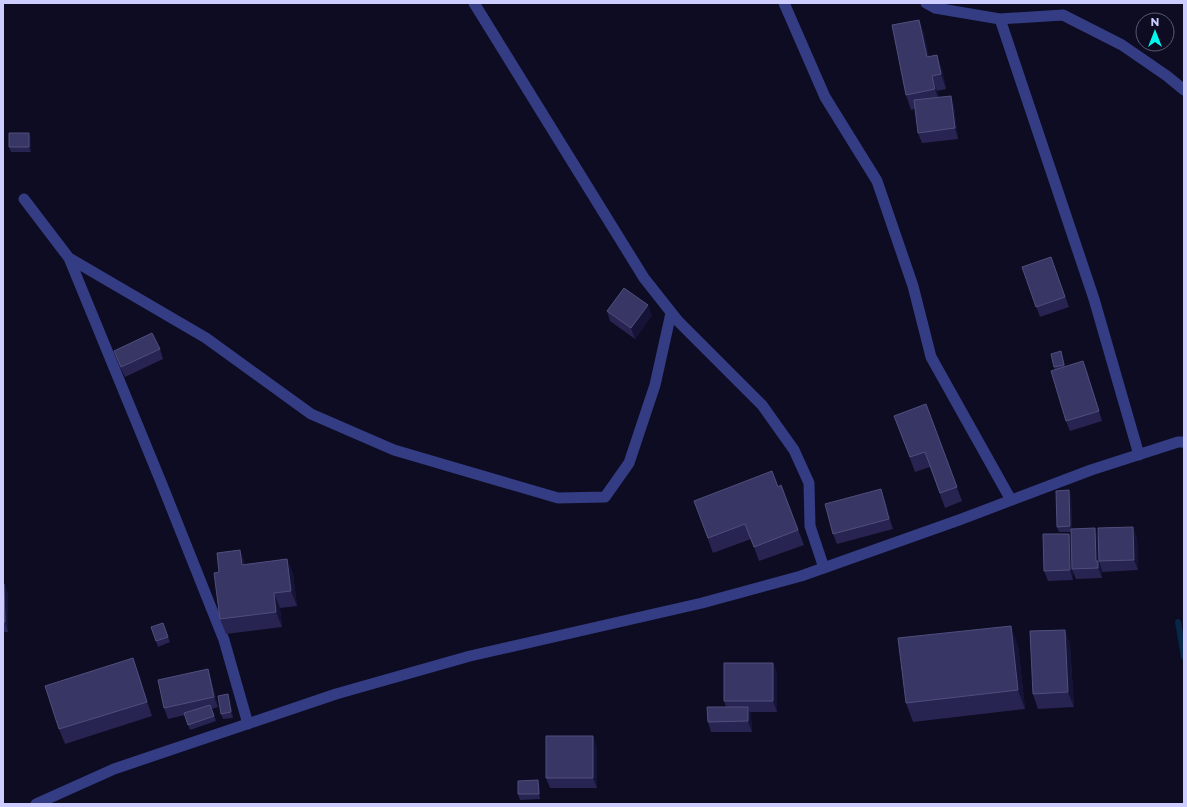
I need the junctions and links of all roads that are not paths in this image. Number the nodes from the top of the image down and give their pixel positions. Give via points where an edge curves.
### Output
1 (474, 3) edge
2 (784, 3) edge
3 (926, 3) edge
4 (1000, 19) junction
5 (1184, 90) edge
6 (24, 199) dead end
7 (69, 258) junction
8 (671, 313) junction
9 (1184, 442) edge
10 (1139, 455) junction
11 (1011, 500) junction
12 (824, 568) junction
13 (248, 724) junction
14 (36, 804) edge

1 - 8 street via 644,278
2 - 11 street via 825,97 877,181 913,286 931,357
3 - 4 street via 935,8
4 - 5 street via 1063,15 1122,45
4 - 10 street via 1094,299
6 - 7 street
7 - 8 street via 206,338 311,414 394,450 558,498 605,497 629,463 655,385
7 - 13 street via 224,640
8 - 12 street via 762,405 794,450 809,483 810,526
9 - 10 street
10 - 11 street
11 - 12 street
12 - 13 street via 702,603 463,658 336,694
13 - 14 street via 114,769

